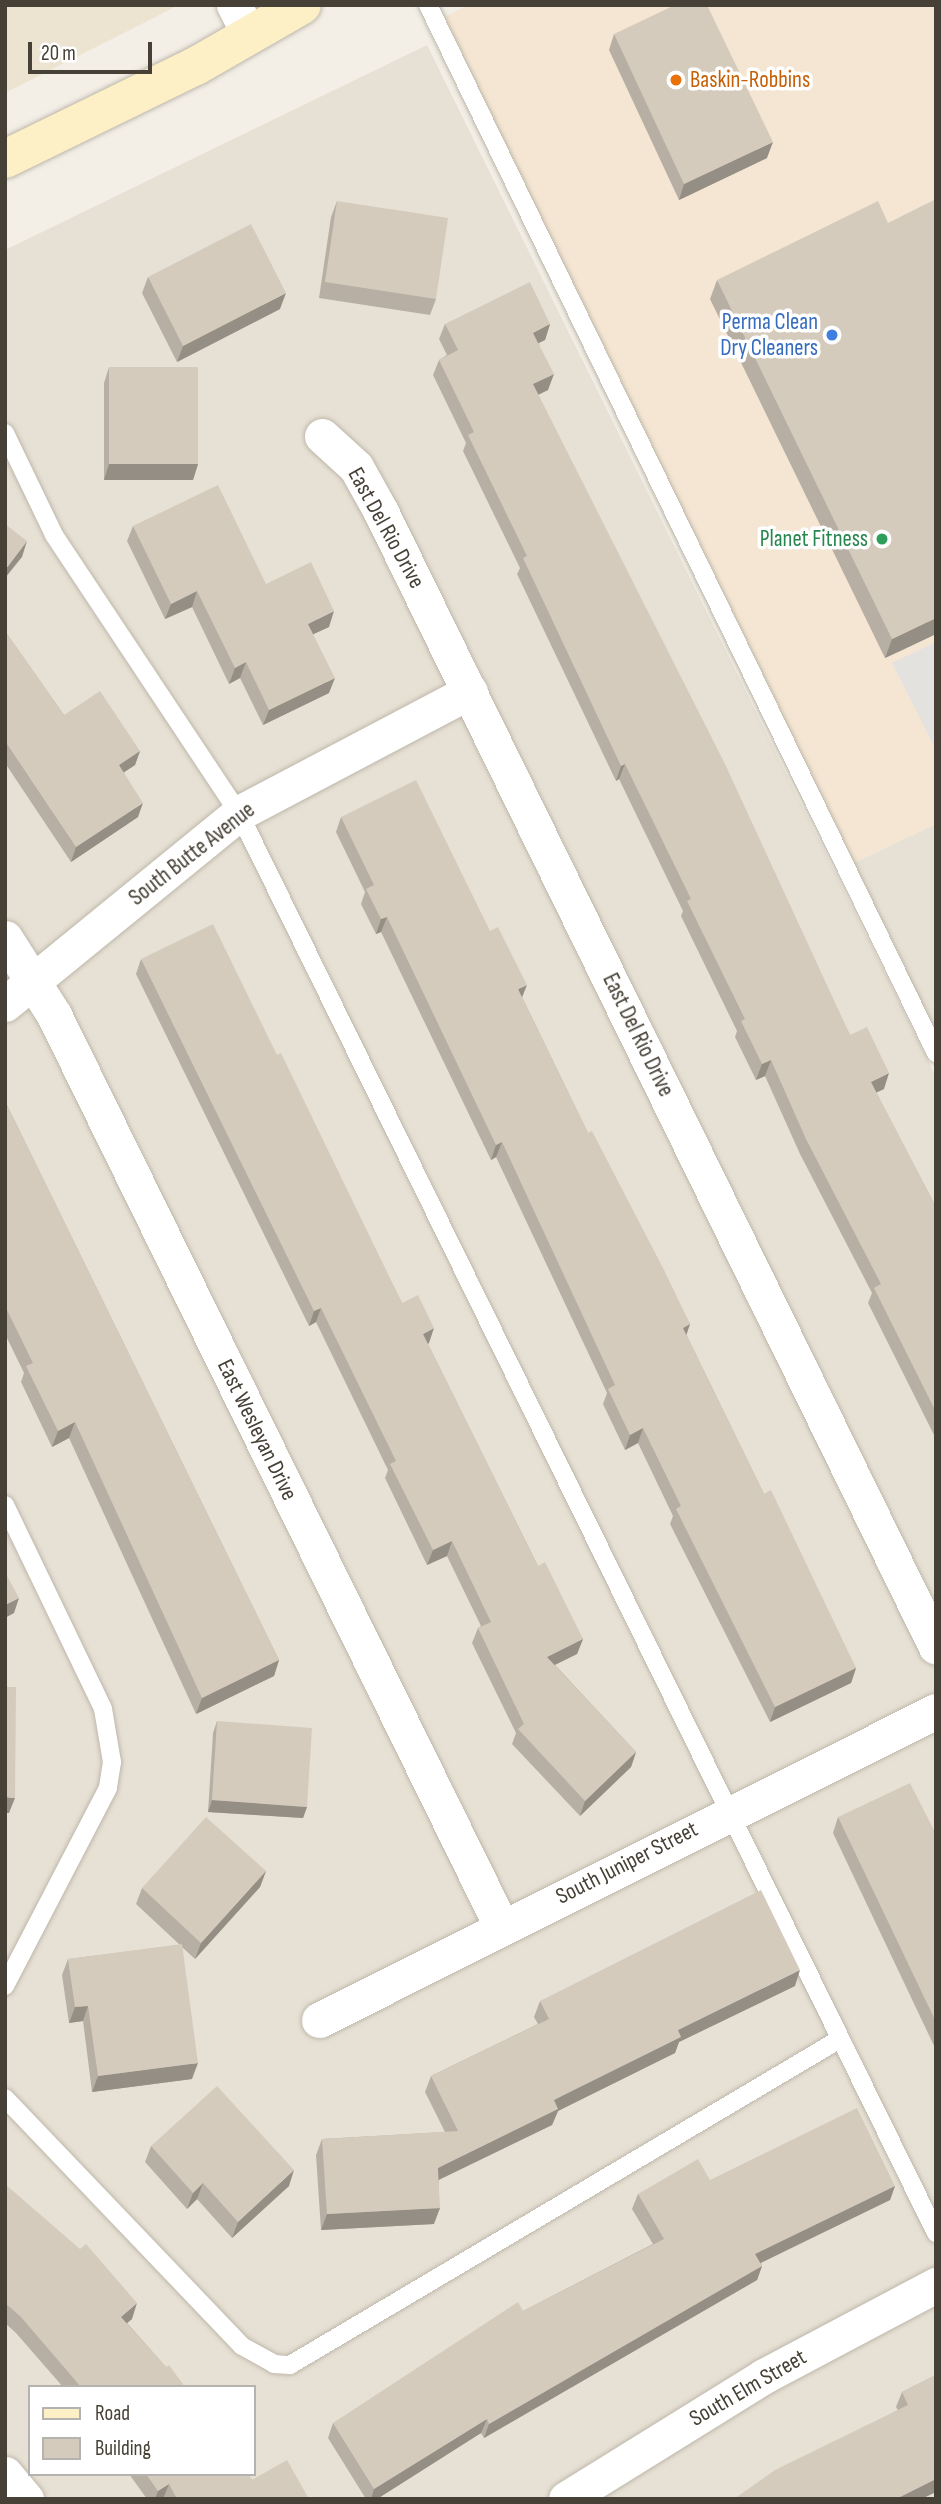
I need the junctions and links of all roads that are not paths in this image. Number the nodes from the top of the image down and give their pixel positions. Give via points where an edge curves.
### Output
1 (302, 5) edge
2 (428, 5) edge
3 (242, 20) edge
4 (5, 159) edge
5 (5, 433) edge
6 (322, 436) dead end
7 (470, 691) junction
8 (239, 813) junction
9 (5, 938) edge
10 (34, 981) junction
11 (5, 1004) edge
12 (936, 1053) edge
13 (5, 1505) edge
14 (936, 1647) edge
15 (936, 1710) edge
16 (731, 1811) junction
17 (501, 1926) junction
18 (5, 1986) edge
19 (319, 2020) dead end
20 (840, 2039) junction
21 (5, 2098) edge
22 (936, 2233) edge
23 (936, 2285) edge
24 (5, 2474) edge
25 (26, 2499) edge
26 (566, 2499) edge

1 - 3 main road
2 - 12 lane
3 - 4 main road via 196,66
5 - 8 lane via 54,535
6 - 7 street, East Del Rio Drive via 356,467 370,489
7 - 8 street, South Butte Avenue
7 - 14 street, East Del Rio Drive
8 - 10 street, South Butte Avenue
8 - 16 lane
9 - 10 street, East Wesleyan Drive
10 - 11 street, South Butte Avenue
10 - 17 street, East Wesleyan Drive
13 - 18 lane via 103,1709 112,1762 108,1788
15 - 16 street, South Juniper Street
16 - 17 street, South Juniper Street
16 - 20 lane
17 - 19 street, South Juniper Street
20 - 21 lane via 290,2364 274,2364 242,2346
20 - 22 lane
23 - 26 street, South Elm Street via 764,2376
24 - 25 street

